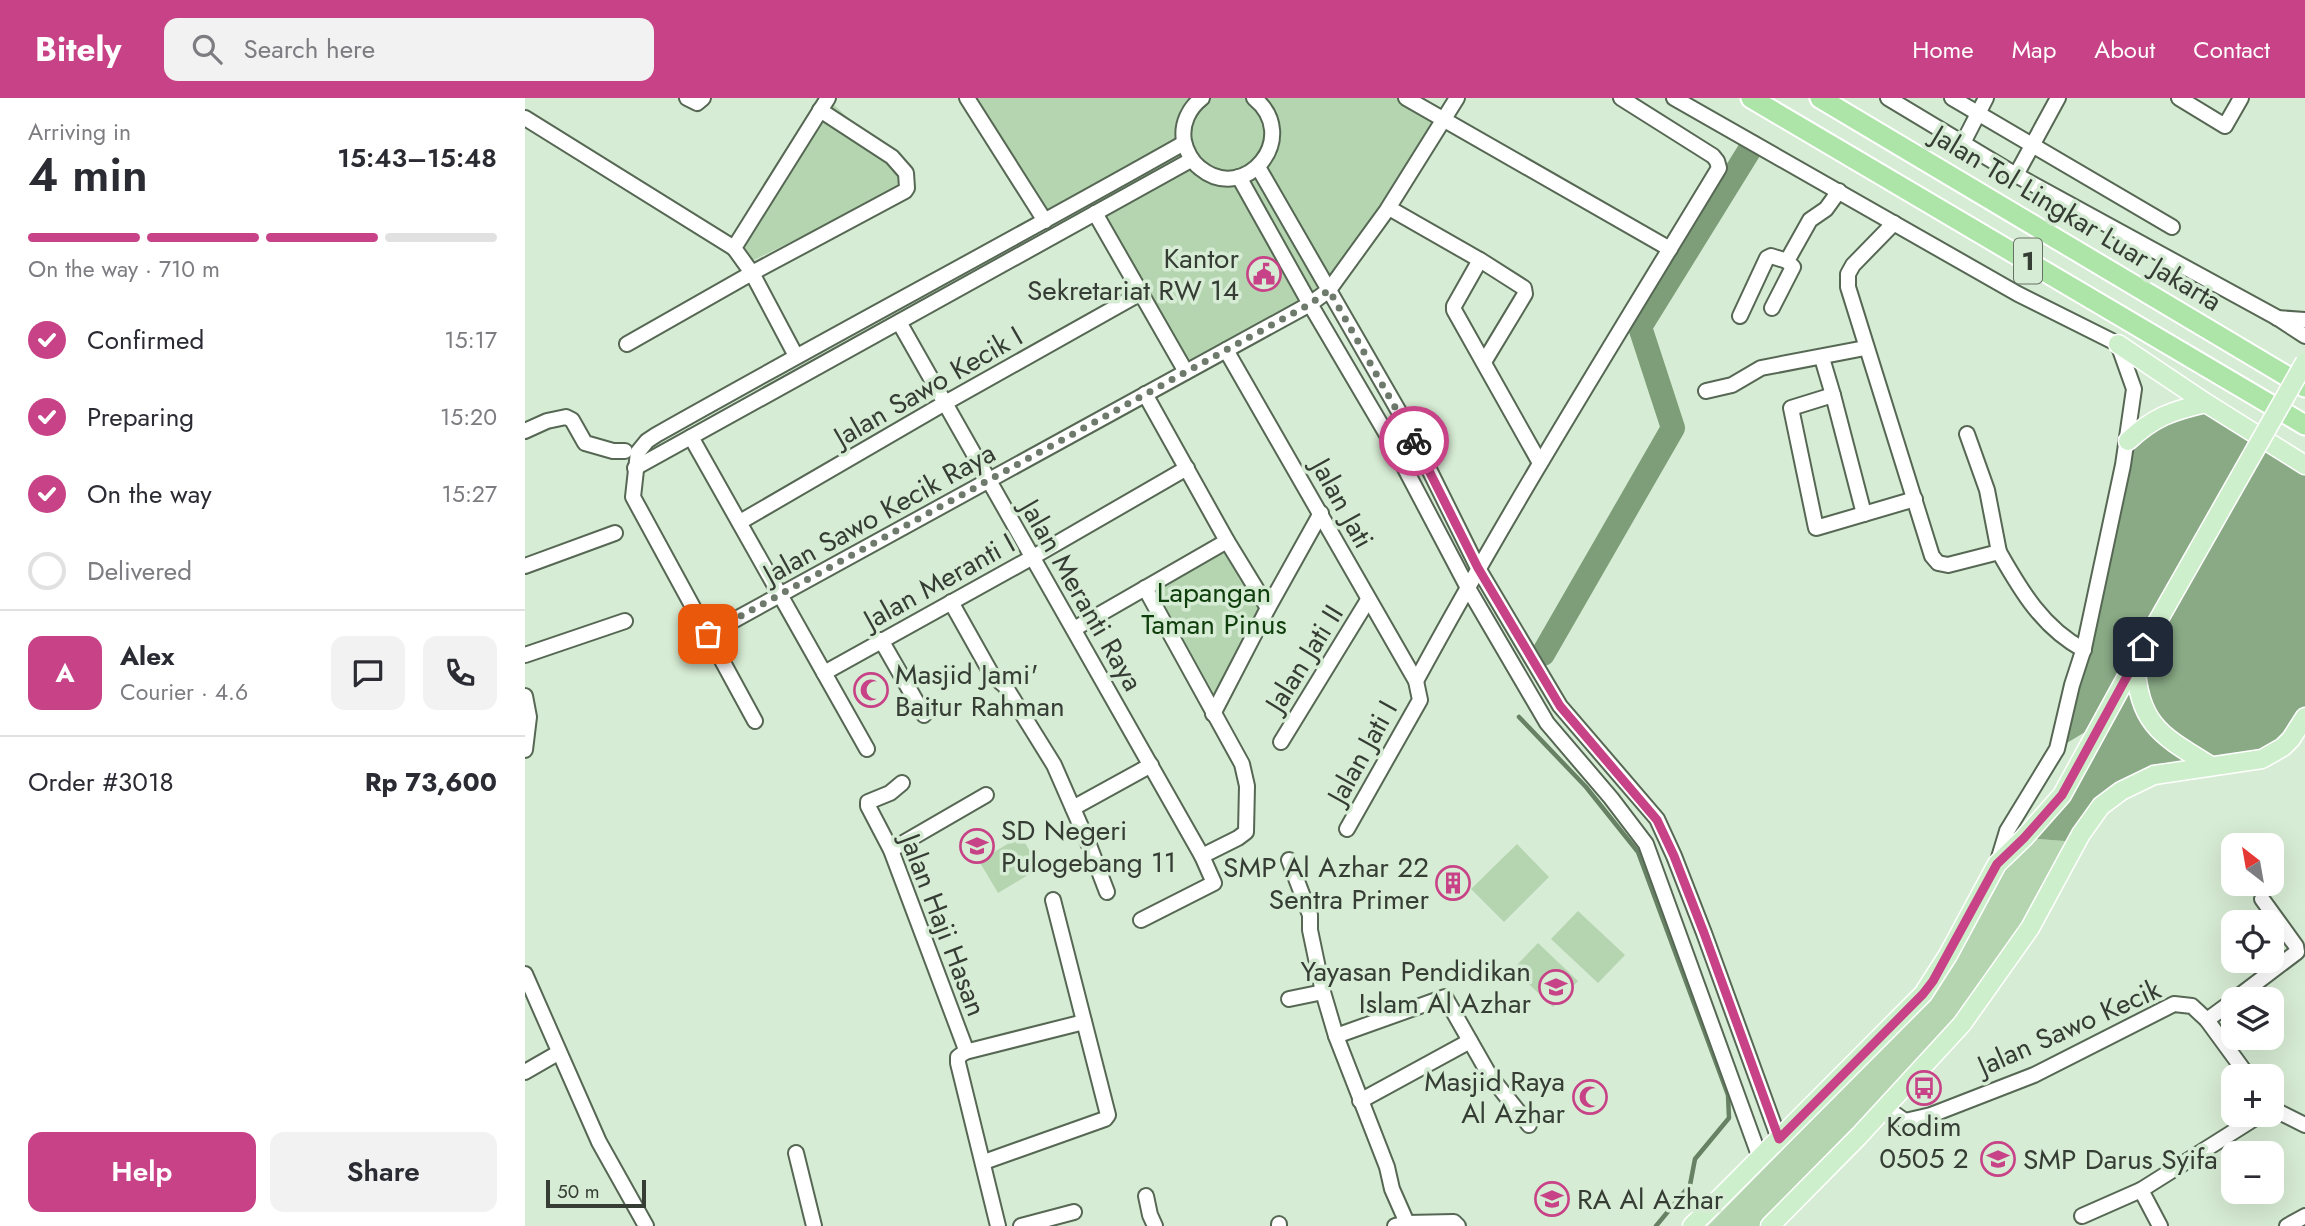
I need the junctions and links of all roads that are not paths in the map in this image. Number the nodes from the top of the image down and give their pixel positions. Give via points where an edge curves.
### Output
1 (687, 98) edge
2 (703, 98) edge
3 (967, 98) edge
4 (1202, 98) edge
5 (1254, 98) edge
6 (1406, 98) edge
7 (1457, 98) edge
8 (1621, 98) edge
9 (1674, 98) edge
10 (1751, 98) edge
11 (1819, 98) edge
12 (1888, 98) edge
13 (1952, 98) edge
14 (1986, 98) edge
15 (2058, 98) edge
16 (2179, 98) edge
17 (2241, 98) edge
18 (824, 104) edge
19 (1978, 113) junction
20 (525, 118) edge
21 (1443, 121) junction
22 (1184, 143) junction
23 (1963, 143) junction
24 (2032, 146) junction
25 (1191, 160) junction
26 (1258, 167) junction
27 (2016, 175) junction
28 (1239, 177) junction
29 (1839, 191) junction
30 (1389, 208) junction
31 (1095, 213) junction
32 (1045, 221) junction
33 (1894, 223) junction
34 (2172, 226) dead end
35 (734, 248) junction
36 (1670, 249) junction
37 (1480, 260) junction
38 (1787, 261) junction
39 (961, 268) junction
40 (752, 273) junction
41 (969, 283) junction
42 (1329, 290) junction
43 (1141, 293) junction
44 (1310, 304) junction
45 (1772, 308) dead end
46 (1740, 316) dead end
47 (2276, 317) junction
48 (2305, 320) edge
49 (899, 322) junction
50 (836, 335) junction
51 (2305, 336) edge
52 (627, 344) dead end
53 (2118, 344) junction
54 (1865, 348) junction
55 (1226, 350) junction
56 (845, 351) junction
57 (796, 356) junction
58 (1822, 358) junction
59 (1484, 362) junction
60 (2305, 362) edge
61 (1186, 372) junction
62 (2305, 387) edge
63 (1706, 391) dead end
64 (1145, 394) junction
65 (1833, 395) junction
66 (945, 403) junction
67 (2206, 403) junction
68 (2305, 425) edge
69 (1409, 429) junction
70 (525, 431) edge
71 (1967, 434) dead end
72 (691, 437) junction
73 (1390, 440) junction
74 (2127, 441) junction
75 (625, 451) dead end
76 (1540, 463) junction
77 (2305, 465) edge
78 (635, 468) junction
79 (1187, 468) junction
80 (989, 480) junction
81 (1915, 499) junction
82 (1321, 513) junction
83 (1864, 514) junction
84 (740, 522) junction
85 (615, 533) dead end
86 (1227, 541) junction
87 (1999, 552) junction
88 (1033, 557) junction
89 (525, 566) edge
90 (1478, 568) junction
91 (1468, 588) junction
92 (1145, 589) junction
93 (781, 596) junction
94 (1368, 600) junction
95 (951, 602) junction
96 (1268, 608) junction
97 (625, 621) dead end
98 (1074, 629) junction
99 (707, 635) junction
100 (881, 640) junction
101 (2084, 650) junction
102 (2139, 654) junction
103 (525, 655) edge
104 (824, 673) junction
105 (1416, 681) junction
106 (525, 696) edge
107 (1420, 700) joint
108 (1560, 706) junction
109 (1213, 714) junction
110 (924, 715) dead end
111 (527, 717) edge
112 (2305, 717) edge
113 (755, 721) dead end
114 (1547, 723) junction
115 (1282, 742) dead end
116 (867, 749) dead end
117 (525, 750) edge
118 (1151, 765) junction
119 (2211, 766) junction
120 (902, 783) dead end
121 (986, 795) dead end
122 (1073, 808) junction
123 (1347, 829) dead end
124 (891, 850) junction
125 (1202, 856) junction
126 (1289, 860) dead end
127 (1997, 864) junction
128 (1107, 892) dead end
129 (1053, 900) dead end
130 (2262, 900) dead end
131 (1141, 920) dead end
132 (526, 977) edge
133 (2251, 987) edge
134 (1323, 992) junction
135 (1289, 999) dead end
136 (2221, 1010) edge
137 (2207, 1020) junction
138 (1084, 1021) junction
139 (1336, 1036) junction
140 (1470, 1041) junction
141 (558, 1052) junction
142 (965, 1052) junction
143 (2239, 1064) edge
144 (525, 1072) edge
145 (1360, 1101) junction
146 (1885, 1107) junction
147 (2284, 1114) edge
148 (1529, 1125) dead end
149 (2305, 1125) edge
150 (2241, 1127) edge
151 (1779, 1139) junction
152 (796, 1153) dead end
153 (1760, 1158) junction
154 (984, 1162) junction
155 (2141, 1190) junction
156 (1146, 1196) dead end
157 (1075, 1212) dead end
158 (2082, 1216) dead end
159 (2305, 1216) edge
160 (1401, 1224) edge
161 (1456, 1224) edge
162 (641, 1225) edge
163 (814, 1226) edge
164 (998, 1226) edge
165 (1021, 1226) edge
166 (1155, 1226) edge
167 (1692, 1226) edge
168 (1770, 1226) edge
169 (2161, 1226) edge
170 (2287, 1226) edge

1 - 2 street via 697,103
3 - 32 street
4 - 22 street via 1187,116
5 - 26 street via 1267,111 1273,130 1269,150
6 - 21 street
7 - 21 street, Jalan Sawo Kecik Raya
8 - 36 street via 1719,164
9 - 29 street
10 - 68 highway, 1
11 - 62 highway, Jalan Tol Lingkar Luar Jakarta / 1
12 - 23 street
13 - 19 street
14 - 19 street
15 - 24 street
16 - 17 street via 2225,126
18 - 35 street
18 - 40 street via 892,156 906,173 907,188
19 - 23 street
19 - 24 street
20 - 35 street
21 - 30 street, Jalan Sawo Kecik Raya
21 - 36 street
22 - 25 street
22 - 32 street
23 - 27 street
24 - 27 street
24 - 34 street
25 - 28 street via 1213,176
25 - 31 street
26 - 28 street
26 - 42 street
27 - 47 street
28 - 44 street
29 - 33 street
29 - 38 street via 1826,209 1810,220
30 - 37 street
30 - 42 street, Jalan Sawo Kecik Raya
31 - 41 street
31 - 43 street
32 - 39 street
33 - 53 street via 2018,294
33 - 54 street via 1848,274
35 - 40 street
36 - 76 street
37 - 59 street via 1454,306
37 - 59 street via 1525,292
38 - 45 street via 1793,267
38 - 46 street via 1767,258
39 - 41 street
39 - 50 street
40 - 52 street
40 - 57 street
41 - 49 street
42 - 44 street, Jalan Sawo Kecik Raya
42 - 69 street
43 - 61 street
43 - 66 street, Jalan Sawo Kecik I
44 - 55 street, Jalan Sawo Kecik Raya
44 - 73 street
47 - 48 street
47 - 51 street
49 - 56 street
49 - 66 street, Jalan Meranti Raya
50 - 56 street
50 - 57 street
53 - 67 main road
53 - 74 street via 2134,389
54 - 58 street
54 - 81 street
55 - 61 street, Jalan Sawo Kecik Raya
55 - 82 street, Jalan Jati
56 - 72 street
57 - 78 street via 647,441 638,452
58 - 63 street via 1761,368 1732,385
58 - 65 street
59 - 76 street
60 - 102 main road, bridge
61 - 64 street, Jalan Sawo Kecik Raya
64 - 79 street
64 - 80 street, Jalan Sawo Kecik Raya
65 - 83 street
65 - 83 street via 1790,408 1816,528
66 - 80 street, Jalan Meranti Raya
66 - 84 street, Jalan Sawo Kecik I
67 - 74 main road via 2157,418
67 - 77 main road
69 - 73 street
69 - 90 street
70 - 75 street via 566,417 585,443
71 - 87 street via 1987,489
72 - 78 street
72 - 84 street
73 - 91 street
74 - 101 street
76 - 90 street
78 - 99 street via 633,497
79 - 86 street
79 - 88 street, Jalan Meranti I
80 - 88 street, Jalan Meranti Raya
80 - 93 street, Jalan Sawo Kecik Raya
81 - 83 street
81 - 87 street via 1938,563 1948,565
82 - 94 street, Jalan Jati
82 - 96 street
84 - 93 street
85 - 89 street
86 - 92 street
86 - 96 street
87 - 101 street via 2040,616
88 - 95 street, Jalan Meranti I
88 - 98 street, Jalan Meranti Raya
90 - 91 street
90 - 108 street
91 - 105 street
91 - 114 street
92 - 98 street
92 - 109 street
93 - 99 street, Jalan Sawo Kecik Raya
93 - 104 street
94 - 105 street, Jalan Jati
94 - 115 street, Jalan Jati II
95 - 100 street, Jalan Meranti I
95 - 122 street via 992,675 1005,686 1054,765
96 - 109 street
97 - 103 street
98 - 118 street, Jalan Meranti Raya
99 - 113 street
100 - 104 street, Jalan Meranti I
100 - 110 street
101 - 127 street via 2057,749 2007,831
102 - 119 main road via 2140,701 2155,728
102 - 127 main road via 2062,795
104 - 116 street
105 - 107 street, Jalan Jati
106 - 111 street
107 - 123 street, Jalan Jati I
108 - 114 street
108 - 151 street via 1660,826
109 - 125 street via 1246,775 1245,832
111 - 117 street
112 - 119 main road via 2291,739 2275,752 2244,763
114 - 153 street via 1646,844
118 - 122 street
118 - 125 street, Jalan Meranti Raya
119 - 146 main road via 2154,775 2121,790 2101,806 1992,984 1962,1024
120 - 124 street, Jalan Haji Hasan via 868,802
121 - 124 street
122 - 128 street
124 - 142 street, Jalan Haji Hasan
125 - 131 street, Jalan Meranti Raya via 1214,883
126 - 134 street via 1310,915
127 - 151 main road via 1923,994
129 - 138 street
130 - 133 street via 2297,951
132 - 141 street
134 - 135 street
134 - 139 street
136 - 137 street
137 - 143 street, Jalan Sawo Kecik
137 - 146 street, Jalan Sawo Kecik via 2192,1006 2174,1004 2034,1075 1926,1117 1905,1121
138 - 142 street
138 - 154 street via 1108,1115
139 - 140 street via 1444,996
139 - 145 street
140 - 145 street
140 - 148 street via 1490,1076
141 - 144 street
141 - 162 street
142 - 154 street, Jalan Haji Hasan via 958,1063
145 - 160 street via 1387,1167
146 - 168 main road
147 - 149 street
150 - 155 street
151 - 153 main road
152 - 163 street
153 - 167 main road
154 - 164 street, Jalan Haji Hasan
155 - 158 street
155 - 169 street
156 - 166 street
157 - 165 street
159 - 170 street
160 - 161 street

